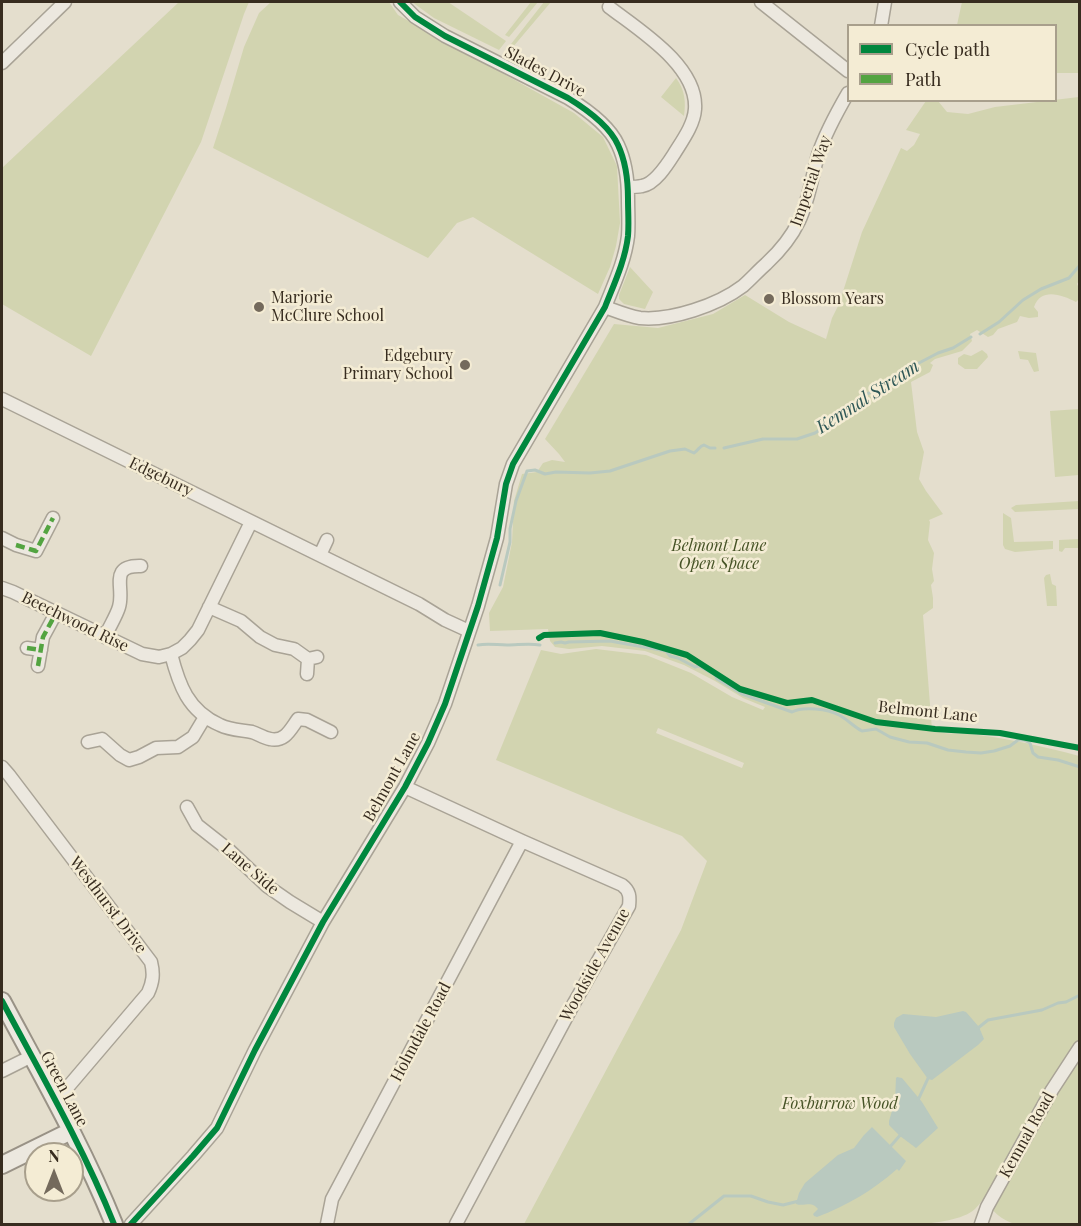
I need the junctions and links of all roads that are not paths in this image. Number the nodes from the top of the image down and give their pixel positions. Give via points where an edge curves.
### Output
1 (65, 2) edge
2 (400, 2) edge
3 (761, 2) edge
4 (885, 2) edge
5 (606, 3) edge
6 (881, 24) edge
7 (2, 63) edge
8 (847, 69) edge
9 (847, 97) edge
10 (628, 187) junction
11 (605, 307) junction
12 (2, 399) edge
13 (53, 518) dead end
14 (251, 522) junction
15 (2, 539) edge
16 (327, 540) dead end
17 (320, 555) junction
18 (141, 566) dead end
19 (2, 588) edge
20 (209, 607) junction
21 (56, 613) junction
22 (469, 631) junction
23 (105, 637) junction
24 (27, 648) dead end
25 (41, 650) junction
26 (171, 654) junction
27 (38, 666) dead end
28 (308, 674) dead end
29 (205, 717) junction
30 (331, 732) dead end
31 (88, 742) dead end
32 (2, 767) edge
33 (405, 787) junction
34 (187, 807) dead end
35 (522, 842) junction
36 (323, 922) junction
37 (2, 1001) edge
38 (1080, 1047) edge
39 (32, 1056) junction
40 (2, 1071) edge
41 (56, 1101) junction
42 (72, 1131) junction
43 (2, 1165) edge
44 (114, 1224) edge
45 (131, 1224) edge
46 (327, 1224) edge
47 (456, 1224) edge
48 (981, 1224) edge

1 - 7 street
2 - 10 street, Slades Drive via 445,36 586,109 618,144
3 - 8 street
4 - 6 street
5 - 10 street via 671,58 686,75 695,98 692,122 668,164 644,186
9 - 11 street, Imperial Way via 819,154 799,222 777,255 741,287 724,298 673,316 640,318
10 - 11 street, Slades Drive via 628,235
11 - 22 street, Belmont Lane via 513,464 497,538
12 - 14 street, Edgebury
13 - 15 street via 36,551
14 - 17 street, Edgebury
14 - 20 street
16 - 17 street
17 - 22 street, Edgebury
18 - 23 street via 129,566 122,571 119,606
19 - 21 street, Beechwood Rise
20 - 26 street via 198,630
20 - 28 street via 241,621 275,645 313,658
21 - 23 street, Beechwood Rise
21 - 25 street
22 - 33 street, Belmont Lane via 445,704
23 - 26 street, Beechwood Rise via 142,654
24 - 25 street
25 - 27 street
26 - 29 street via 184,694
29 - 30 street via 270,739 285,737 298,719
29 - 31 street via 193,737 178,747 156,748 139,758 129,760 102,739
32 - 41 street, Westhurst Drive via 151,962 153,971 148,993
33 - 35 street, Woodside Avenue
33 - 36 street, Belmont Lane
34 - 36 street, Lane Side via 197,825 267,886
35 - 46 street, Holmdale Road via 333,1199
35 - 47 street, Woodside Avenue via 622,885 630,898
36 - 45 street, Belmont Lane via 216,1128
37 - 39 main road, Green Lane
38 - 48 street, Kemnal Road via 992,1197
39 - 40 street
39 - 41 main road, Green Lane
41 - 42 main road, Green Lane
42 - 43 main road
42 - 44 main road, Green Lane

